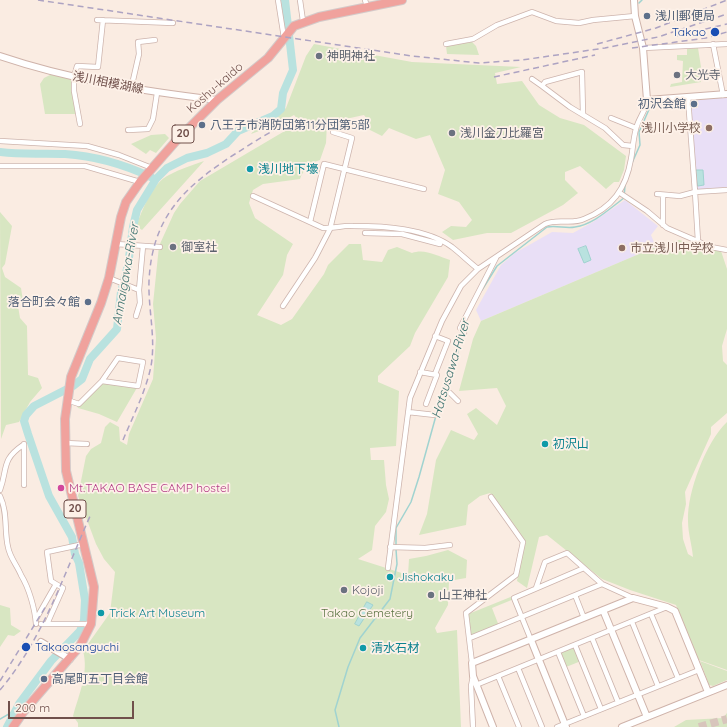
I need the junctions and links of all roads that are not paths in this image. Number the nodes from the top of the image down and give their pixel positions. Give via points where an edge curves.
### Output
1 (278, 0) edge
2 (300, 0) edge
3 (402, 0) edge
4 (634, 0) edge
5 (366, 3) edge
6 (634, 16) junction
7 (303, 21) junction
8 (173, 23) dead end
9 (284, 38) junction
10 (154, 40) dead end
11 (446, 44) dead end
12 (713, 44) junction
13 (727, 44) edge
14 (642, 48) junction
15 (0, 56) edge
16 (74, 77) junction
17 (532, 79) dead end
18 (542, 86) junction
19 (131, 89) junction
20 (157, 93) junction
21 (725, 95) edge
22 (688, 98) junction
23 (217, 100) junction
24 (647, 100) junction
25 (583, 114) junction
26 (611, 118) dead end
27 (80, 124) dead end
28 (636, 128) junction
29 (128, 130) dead end
30 (333, 132) dead end
31 (0, 141) edge
32 (633, 146) junction
33 (0, 166) edge
34 (151, 169) junction
35 (344, 169) junction
36 (141, 181) junction
37 (424, 189) dead end
38 (727, 190) edge
39 (695, 192) junction
40 (620, 193) junction
41 (657, 194) dead end
42 (663, 195) junction
43 (253, 196) dead end
44 (310, 222) junction
45 (663, 225) junction
46 (330, 228) junction
47 (365, 233) dead end
48 (698, 242) junction
49 (120, 245) junction
50 (143, 246) junction
51 (160, 247) dead end
52 (727, 250) edge
53 (458, 253) junction
54 (496, 258) junction
55 (478, 269) junction
56 (109, 278) junction
57 (139, 290) junction
58 (283, 306) dead end
59 (136, 316) dead end
60 (464, 334) dead end
61 (435, 336) junction
62 (420, 372) junction
63 (435, 374) junction
64 (102, 381) junction
65 (450, 393) dead end
66 (68, 397) junction
67 (458, 401) dead end
68 (426, 404) dead end
69 (408, 412) junction
70 (435, 415) dead end
71 (64, 443) junction
72 (87, 444) dead end
73 (24, 485) dead end
74 (0, 490) edge
75 (0, 496) edge
76 (491, 497) dead end
77 (81, 545) junction
78 (450, 545) dead end
79 (394, 546) junction
80 (388, 568) dead end
81 (584, 568) junction
82 (56, 584) junction
83 (602, 584) junction
84 (536, 588) junction
85 (575, 596) junction
86 (632, 598) junction
87 (667, 607) junction
88 (603, 610) junction
89 (651, 614) junction
90 (521, 617) junction
91 (584, 618) junction
92 (40, 622) junction
93 (632, 622) junction
94 (89, 624) junction
95 (611, 630) junction
96 (470, 638) junction
97 (592, 638) junction
98 (530, 640) junction
99 (42, 642) dead end
100 (575, 645) junction
101 (558, 652) junction
102 (70, 659) junction
103 (539, 660) junction
104 (472, 663) junction
105 (518, 668) junction
106 (699, 670) junction
107 (473, 676) junction
108 (498, 676) junction
109 (678, 678) junction
110 (727, 684) edge
111 (476, 685) junction
112 (658, 686) junction
113 (708, 692) junction
114 (637, 694) junction
115 (618, 702) junction
116 (601, 709) junction
117 (584, 716) junction
118 (647, 717) junction
119 (565, 725) edge
120 (13, 727) edge
121 (473, 727) edge
122 (494, 727) edge
123 (519, 727) edge
124 (542, 727) edge
125 (557, 727) edge
126 (622, 727) edge

1 - 9 street
2 - 7 street
3 - 5 highway, Koshu-kaido / 20
4 - 6 street
5 - 7 highway, Koshu-kaido / 20
6 - 11 street via 580,23 556,21 532,12 497,25 472,39
6 - 14 street
7 - 9 highway, Koshu-kaido / 20 via 294,26
8 - 16 street via 100,20 98,67 77,66
9 - 23 highway, Koshu-kaido / 20 via 268,58
10 - 19 street via 138,42 139,54
12 - 13 street
12 - 14 street
12 - 21 street
14 - 24 street
15 - 16 street, 浅川相模湖線
16 - 19 street, 浅川相模湖線
16 - 27 street via 74,95
17 - 18 street
18 - 25 street
18 - 25 street via 548,79 582,72
19 - 20 street, 浅川相模湖線
20 - 23 street, 浅川相模湖線
20 - 29 street via 153,119 148,128
21 - 22 street
22 - 24 street
22 - 39 street
23 - 34 highway, Koshu-kaido / 20
24 - 28 street
25 - 32 street via 605,128 623,145
26 - 28 street
28 - 32 street
30 - 35 street via 352,138
31 - 34 street via 87,146 119,154
32 - 40 street
33 - 36 street via 85,166
34 - 36 highway, Koshu-kaido / 20
35 - 37 street
35 - 44 street via 324,164
35 - 46 street
36 - 49 highway, Koshu-kaido / 20 via 124,208
38 - 39 street
39 - 42 street via 680,196
39 - 48 street
40 - 45 street
40 - 54 street via 612,203 583,220 554,221 545,224
41 - 42 street
42 - 45 street
43 - 44 street
44 - 46 street via 323,228
45 - 48 street
46 - 53 street via 351,225 394,228 435,237
46 - 58 street via 315,258
47 - 53 street via 396,234 435,241
48 - 52 street
49 - 50 street
49 - 56 highway, Koshu-kaido / 20
50 - 51 street
50 - 57 street
53 - 55 street
54 - 55 street
54 - 60 street via 460,328
55 - 61 street via 456,293
56 - 57 street
56 - 66 highway, Koshu-kaido / 20 via 69,382
57 - 59 street via 140,303
61 - 62 street
61 - 63 street via 448,341
62 - 63 street
62 - 69 street via 410,398
63 - 68 street via 437,375
64 - 64 street via 138,386 143,362 118,358
64 - 66 street via 79,404
65 - 67 street
66 - 71 highway, 20
69 - 70 street
69 - 79 street
71 - 72 street
71 - 77 highway, 20
73 - 74 street via 24,444 14,451 5,464
75 - 92 street via 6,516 8,548 12,561 22,575
76 - 96 street via 523,542 516,575 466,613
77 - 82 street via 48,552 51,581
77 - 94 highway, 20 via 94,587
78 - 79 street via 425,548
79 - 80 street
81 - 83 street
81 - 84 street
81 - 84 street via 568,553 545,562
82 - 92 street
82 - 92 street via 63,588
83 - 85 street
83 - 86 street
84 - 90 street via 514,598
85 - 90 street
85 - 91 street
86 - 87 street
86 - 88 street
87 - 89 street
87 - 106 street via 676,613
88 - 91 street
88 - 95 street
89 - 93 street
89 - 109 street
90 - 96 street
90 - 98 street
91 - 98 street
92 - 94 street
93 - 95 street
93 - 112 street
94 - 102 highway, 20 via 84,641
95 - 97 street
95 - 114 street
96 - 104 street
97 - 100 street
97 - 115 street
98 - 103 street
98 - 104 street
99 - 102 street
100 - 101 street
100 - 116 street
101 - 103 street
101 - 117 street
102 - 120 highway, 20
103 - 105 street
103 - 119 street
104 - 107 street
105 - 108 street
105 - 124 street
106 - 109 street
106 - 113 street
107 - 111 street
107 - 121 street
108 - 111 street
108 - 123 street
109 - 112 street
110 - 113 street
111 - 122 street
112 - 114 street
113 - 118 street
114 - 115 street
114 - 118 street
115 - 116 street
116 - 117 street
117 - 119 street
118 - 126 street
119 - 125 street

